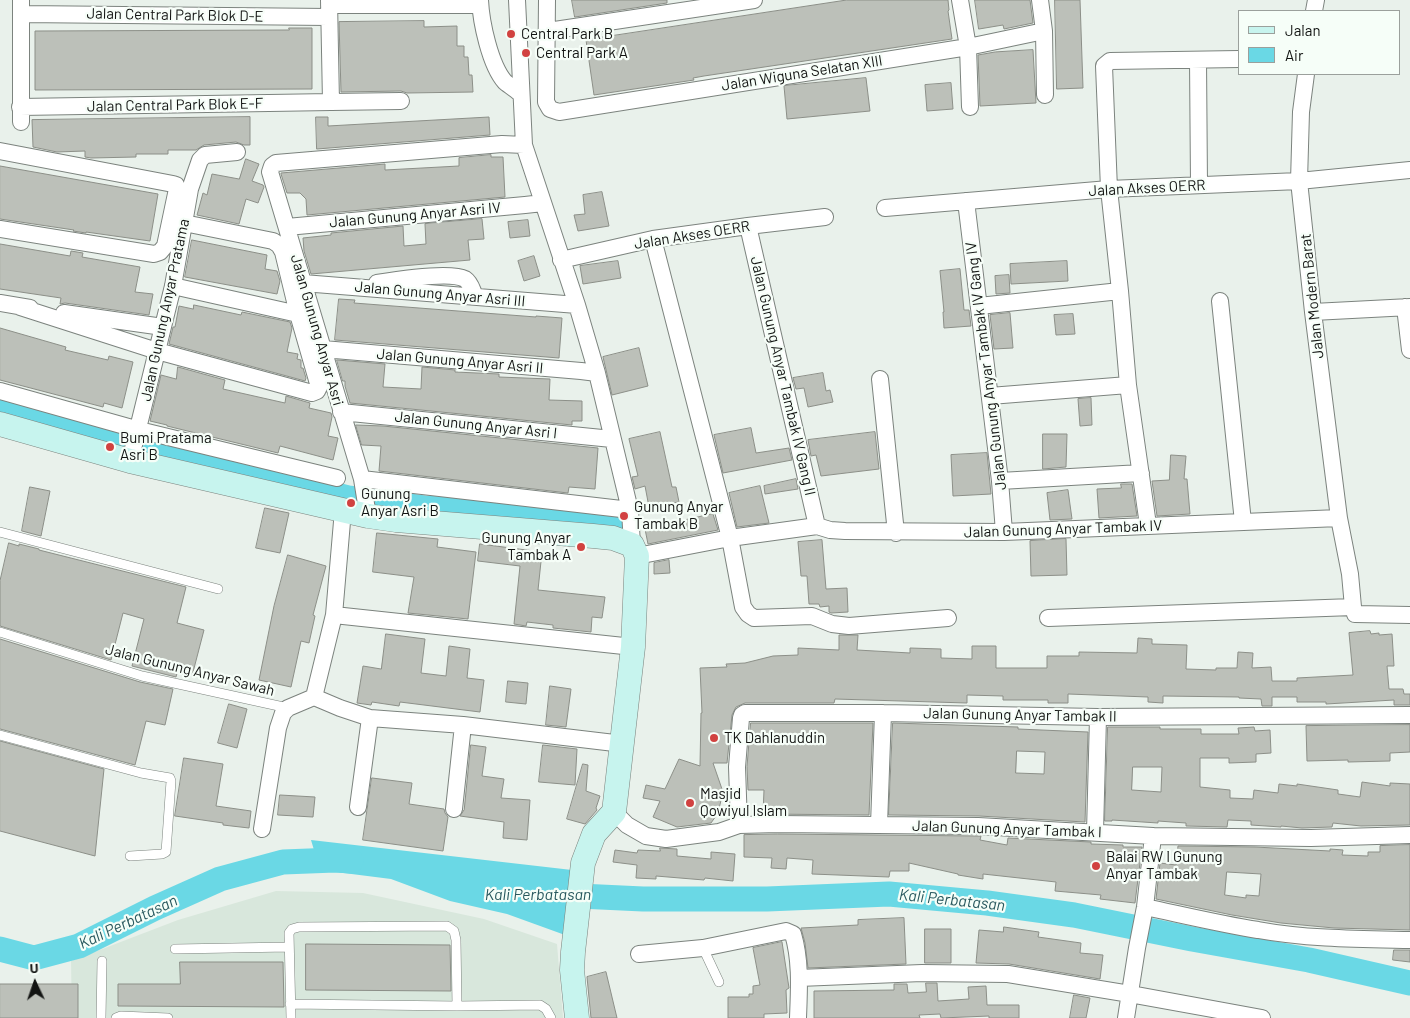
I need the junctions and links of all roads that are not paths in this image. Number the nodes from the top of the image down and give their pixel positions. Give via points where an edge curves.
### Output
1 (517, 0) edge
2 (547, 0) edge
3 (754, 0) edge
4 (960, 0) edge
5 (1040, 0) edge
6 (480, 3) edge
7 (21, 7) edge
8 (329, 7) edge
9 (548, 31) junction
10 (1044, 31) junction
11 (968, 47) junction
12 (1238, 59) edge
13 (1198, 60) junction
14 (1306, 75) edge
15 (521, 94) junction
16 (1045, 95) dead end
17 (401, 101) dead end
18 (330, 102) junction
19 (970, 107) dead end
20 (524, 145) junction
21 (0, 151) edge
22 (237, 152) dead end
23 (1410, 170) edge
24 (1299, 180) junction
25 (1199, 185) junction
26 (1109, 189) junction
27 (966, 201) junction
28 (543, 203) junction
29 (885, 208) dead end
30 (825, 217) dead end
31 (184, 223) junction
32 (748, 226) junction
33 (287, 227) junction
34 (0, 229) edge
35 (653, 239) junction
36 (561, 260) junction
37 (303, 283) junction
38 (173, 286) junction
39 (1120, 290) junction
40 (1220, 300) dead end
41 (0, 303) edge
42 (577, 306) junction
43 (979, 306) junction
44 (20, 307) junction
45 (1408, 307) edge
46 (1313, 312) junction
47 (298, 314) junction
48 (163, 327) junction
49 (151, 349) junction
50 (322, 349) junction
51 (1410, 350) edge
52 (597, 374) junction
53 (880, 379) dead end
54 (1128, 386) junction
55 (0, 391) edge
56 (990, 396) junction
57 (341, 412) junction
58 (0, 424) edge
59 (612, 439) junction
60 (130, 443) junction
61 (1141, 473) junction
62 (337, 478) dead end
63 (363, 481) junction
64 (1000, 481) junction
65 (368, 509) junction
66 (342, 510) junction
67 (630, 510) junction
68 (1339, 518) junction
69 (1243, 522) junction
70 (1148, 525) junction
71 (817, 526) junction
72 (0, 532) edge
73 (1004, 532) junction
74 (896, 533) junction
75 (730, 538) junction
76 (634, 550) junction
77 (218, 589) dead end
78 (1353, 607) junction
79 (334, 615) junction
80 (1410, 615) edge
81 (948, 618) dead end
82 (1048, 618) dead end
83 (0, 632) edge
84 (633, 647) junction
85 (314, 697) junction
86 (288, 708) junction
87 (883, 713) junction
88 (1410, 715) edge
89 (1098, 717) junction
90 (370, 718) junction
91 (464, 726) junction
92 (0, 735) edge
93 (623, 744) junction
94 (358, 807) dead end
95 (454, 809) dead end
96 (614, 812) junction
97 (739, 825) junction
98 (879, 825) junction
99 (262, 829) dead end
100 (1095, 832) junction
101 (1410, 835) edge
102 (1153, 836) junction
103 (130, 856) dead end
104 (1144, 911) junction
105 (1410, 940) edge
106 (289, 947) junction
107 (703, 948) junction
108 (175, 949) dead end
109 (639, 954) dead end
110 (102, 961) dead end
111 (799, 978) junction
112 (719, 982) dead end
113 (1130, 994) junction
114 (290, 1004) junction
115 (456, 1006) junction
116 (101, 1018) edge
117 (116, 1018) edge
118 (168, 1018) edge
119 (291, 1018) edge
120 (551, 1018) edge
121 (578, 1018) edge
122 (798, 1018) edge
123 (1126, 1018) edge
124 (1262, 1018) edge

1 - 15 street
2 - 9 street
3 - 9 street
4 - 11 street
5 - 10 street
6 - 8 street, Jalan Central Park Blok D-E
6 - 15 street via 485,35 495,65 505,81
7 - 8 street, Jalan Central Park Blok D-E
7 - 18 street, Jalan Central Park Blok E-F via 20,115
8 - 18 street
9 - 11 street, Jalan Wiguna Selatan XIII via 546,102 559,112
10 - 11 street, Jalan Wiguna Selatan XIII
10 - 16 street
11 - 19 street
12 - 13 street
13 - 25 street
13 - 26 street via 1110,61 1104,66
14 - 24 street, Jalan Modern Barat
15 - 20 street
17 - 18 street, Jalan Central Park Blok E-F
20 - 28 street
20 - 33 street, Jalan Gunung Anyar Asri via 502,144 276,163 270,172
21 - 34 street via 163,182 176,185 177,189 165,246 154,254
22 - 31 street, Jalan Gunung Anyar Pratama via 204,155 200,160 190,189
23 - 24 street, Jalan Akses OERR
24 - 25 street, Jalan Akses OERR
24 - 46 street, Jalan Modern Barat
25 - 26 street, Jalan Akses OERR
26 - 27 street, Jalan Akses OERR
26 - 39 street
27 - 29 street, Jalan Akses OERR
27 - 43 street, Jalan Gunung Anyar Tambak IV Gang IV
28 - 33 street, Jalan Gunung Anyar Asri IV
28 - 36 street
30 - 32 street, Jalan Akses OERR
31 - 38 street, Jalan Gunung Anyar Pratama
31 - 47 street via 279,245
32 - 35 street, Jalan Akses OERR
32 - 71 street, Jalan Gunung Anyar Tambak IV Gang II
33 - 37 street, Jalan Gunung Anyar Asri
35 - 36 street, Jalan Akses OERR
35 - 75 street
36 - 42 street
37 - 42 street, Jalan Gunung Anyar Asri III
37 - 50 street, Jalan Gunung Anyar Asri
38 - 47 street
38 - 48 street, Jalan Gunung Anyar Pratama
39 - 43 street
39 - 54 street
40 - 69 street
41 - 44 street
42 - 52 street
43 - 56 street, Jalan Gunung Anyar Tambak IV Gang IV
44 - 48 street
44 - 49 street
45 - 46 street
45 - 51 street
46 - 68 street, Jalan Modern Barat
47 - 49 street via 318,387 312,393
48 - 49 street, Jalan Gunung Anyar Pratama
49 - 60 street, Jalan Gunung Anyar Pratama
50 - 52 street, Jalan Gunung Anyar Asri II
50 - 57 street, Jalan Gunung Anyar Asri
52 - 59 street
53 - 74 street
54 - 56 street
54 - 61 street
55 - 60 street
56 - 64 street, Jalan Gunung Anyar Tambak IV Gang IV
57 - 59 street, Jalan Gunung Anyar Asri I
57 - 63 street, Jalan Gunung Anyar Asri
58 - 60 street
59 - 67 street
60 - 62 street
60 - 66 street
61 - 64 street
61 - 70 street
63 - 65 street, Jalan Gunung Anyar Asri
63 - 67 street
64 - 73 street, Jalan Gunung Anyar Tambak IV Gang IV
65 - 66 street
65 - 76 street via 396,520 613,538
66 - 79 street
67 - 76 street
68 - 69 street, Jalan Gunung Anyar Tambak IV
68 - 78 street
69 - 70 street, Jalan Gunung Anyar Tambak IV
70 - 73 street, Jalan Gunung Anyar Tambak IV
71 - 74 street, Jalan Gunung Anyar Tambak IV via 830,530
71 - 75 street, Jalan Gunung Anyar Tambak IV
72 - 77 lane
73 - 74 street, Jalan Gunung Anyar Tambak IV
75 - 76 street, Jalan Gunung Anyar Tambak IV
75 - 81 street via 743,607 754,618 812,616 832,624 849,626
76 - 84 street
78 - 80 street via 1356,614
78 - 82 street
79 - 84 street
79 - 85 street
83 - 86 lane, Jalan Gunung Anyar Sawah via 142,676
84 - 93 street
85 - 86 street
85 - 90 street
86 - 99 street via 282,713 278,728
87 - 89 street, Jalan Gunung Anyar Tambak II
87 - 97 street, Jalan Gunung Anyar Tambak II via 742,715 737,767
87 - 98 street
88 - 89 street, Jalan Gunung Anyar Tambak II
89 - 100 street
90 - 91 street
90 - 94 street
91 - 93 street
91 - 95 street
92 - 103 lane via 141,774 170,778 166,852
93 - 96 street
96 - 97 street, Jalan Gunung Anyar Tambak I via 627,825 646,836 666,839 719,832
96 - 121 street via 594,834 583,863 572,970
97 - 98 street, Jalan Gunung Anyar Tambak I
98 - 100 street, Jalan Gunung Anyar Tambak I
100 - 102 street, Jalan Gunung Anyar Tambak I
101 - 102 street, Jalan Gunung Anyar Tambak I via 1311,838
102 - 104 street
104 - 105 street via 1301,935
104 - 113 street
106 - 108 lane
106 - 114 lane
106 - 115 lane via 289,933 299,927 447,926 454,931 456,940
107 - 109 street
107 - 111 street via 786,930 793,934
107 - 112 lane
110 - 116 lane
111 - 113 street via 922,972 1008,974
111 - 122 street
113 - 123 street
113 - 124 street
114 - 115 lane
114 - 119 lane
115 - 120 lane via 540,1005
117 - 118 lane

